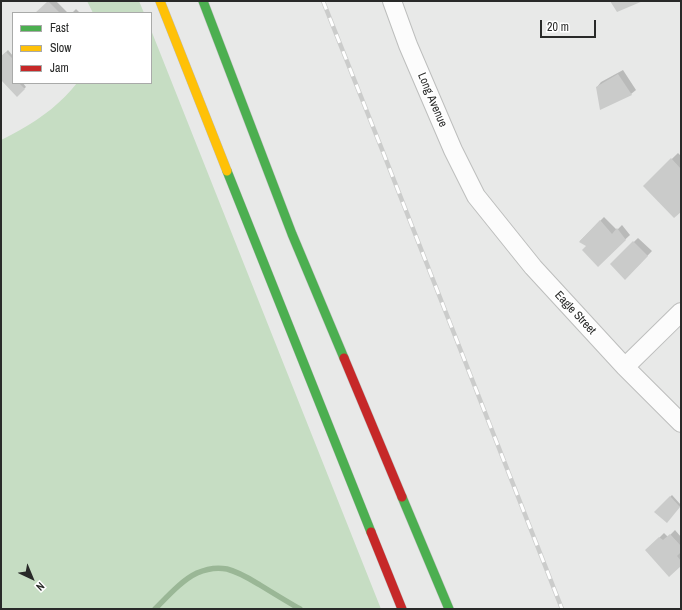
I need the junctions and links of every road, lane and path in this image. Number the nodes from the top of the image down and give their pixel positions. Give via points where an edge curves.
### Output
1 (160, 1) edge
2 (203, 1) edge
3 (392, 1) edge
4 (476, 196) joint
5 (681, 312) edge
6 (625, 367) junction
7 (681, 423) edge
8 (402, 609) edge
9 (449, 609) edge

1 - 8 main road
2 - 9 main road via 298,248
3 - 4 street, Long Avenue via 453,150
4 - 6 street, Eagle Street via 533,267
5 - 6 street
6 - 7 street, Eagle Street

